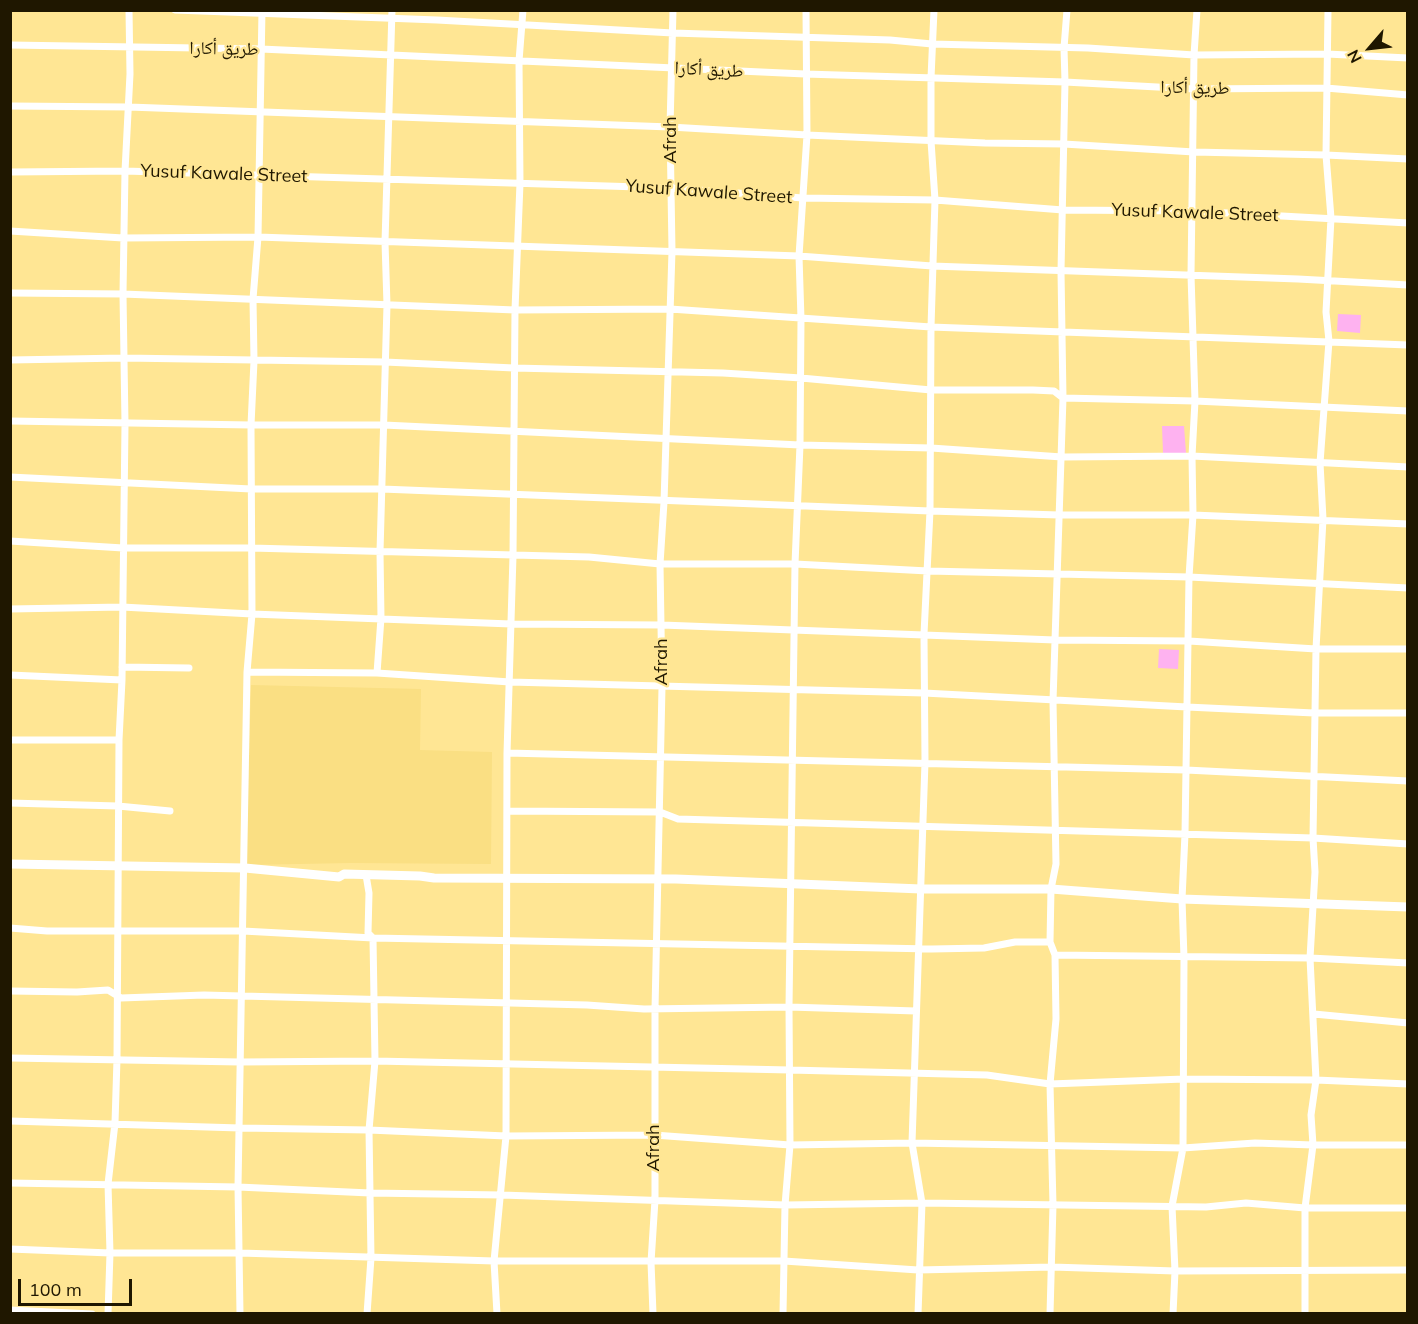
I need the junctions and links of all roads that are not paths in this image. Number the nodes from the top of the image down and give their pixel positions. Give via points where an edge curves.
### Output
1 (129, 10) edge
2 (175, 10) edge
3 (392, 10) edge
4 (523, 10) edge
5 (673, 10) edge
6 (806, 10) edge
7 (934, 10) edge
8 (1067, 10) edge
9 (1197, 10) edge
10 (1328, 10) edge
11 (262, 13) edge
12 (392, 20) junction
13 (522, 26) junction
14 (673, 33) junction
15 (806, 37) junction
16 (932, 44) junction
17 (10, 45) edge
18 (130, 47) junction
19 (1064, 48) junction
20 (261, 49) junction
21 (1327, 54) junction
22 (389, 55) junction
23 (1194, 55) junction
24 (1407, 58) edge
25 (519, 61) junction
26 (671, 68) junction
27 (805, 74) junction
28 (931, 78) junction
29 (1065, 82) junction
30 (1326, 88) junction
31 (1194, 89) junction
32 (1407, 95) edge
33 (10, 106) edge
34 (129, 107) junction
35 (260, 113) junction
36 (388, 116) junction
37 (520, 122) junction
38 (670, 127) junction
39 (807, 135) junction
40 (931, 141) junction
41 (1064, 144) junction
42 (1194, 152) junction
43 (1326, 155) junction
44 (1407, 159) edge
45 (125, 171) junction
46 (10, 172) edge
47 (259, 176) junction
48 (387, 179) junction
49 (520, 183) junction
50 (671, 188) junction
51 (803, 198) junction
52 (935, 200) junction
53 (1064, 210) junction
54 (1192, 211) junction
55 (1331, 218) junction
56 (1407, 223) edge
57 (10, 231) edge
58 (258, 237) junction
59 (123, 238) junction
60 (385, 242) junction
61 (517, 247) junction
62 (672, 251) junction
63 (799, 256) junction
64 (932, 266) junction
65 (1060, 271) junction
66 (1191, 275) junction
67 (1329, 281) junction
68 (1407, 285) edge
69 (10, 293) edge
70 (123, 294) junction
71 (254, 299) junction
72 (387, 305) junction
73 (515, 309) junction
74 (670, 309) junction
75 (801, 319) junction
76 (931, 327) junction
77 (1063, 333) junction
78 (1193, 337) junction
79 (1329, 341) junction
80 (1407, 345) edge
81 (124, 358) junction
82 (10, 360) edge
83 (254, 361) junction
84 (385, 362) junction
85 (514, 368) junction
86 (668, 372) junction
87 (801, 378) junction
88 (931, 390) junction
89 (1063, 398) junction
90 (1195, 401) junction
91 (1324, 406) junction
92 (1407, 411) edge
93 (10, 421) edge
94 (125, 424) junction
95 (384, 425) junction
96 (250, 426) junction
97 (514, 433) junction
98 (666, 439) junction
99 (800, 445) junction
100 (931, 448) junction
101 (1192, 456) junction
102 (1062, 457) junction
103 (1320, 463) junction
104 (1407, 467) edge
105 (10, 477) edge
106 (124, 482) junction
107 (251, 489) junction
108 (382, 489) junction
109 (512, 495) junction
110 (664, 502) junction
111 (798, 506) junction
112 (930, 511) junction
113 (1059, 515) junction
114 (1193, 515) junction
115 (1323, 519) junction
116 (1407, 524) edge
117 (10, 541) edge
118 (123, 548) junction
119 (251, 548) junction
120 (380, 552) junction
121 (513, 556) junction
122 (660, 564) junction
123 (795, 564) junction
124 (928, 571) junction
125 (1059, 575) junction
126 (1189, 578) junction
127 (1318, 585) junction
128 (1407, 588) edge
129 (122, 607) junction
130 (10, 609) edge
131 (252, 614) junction
132 (381, 618) junction
133 (511, 624) junction
134 (662, 625) junction
135 (794, 630) junction
136 (924, 634) junction
137 (1055, 640) junction
138 (1189, 641) junction
139 (1316, 649) junction
140 (1407, 649) edge
141 (122, 667) junction
142 (189, 668) dead end
143 (247, 672) junction
144 (378, 673) junction
145 (10, 675) edge
146 (122, 680) junction
147 (510, 682) junction
148 (662, 687) junction
149 (794, 690) junction
150 (924, 693) junction
151 (1053, 701) junction
152 (1187, 707) junction
153 (1314, 712) junction
154 (1407, 713) edge
155 (10, 740) edge
156 (118, 740) junction
157 (507, 753) junction
158 (660, 757) junction
159 (793, 759) junction
160 (925, 762) junction
161 (1055, 766) junction
162 (1186, 770) junction
163 (1313, 776) junction
164 (1407, 781) edge
165 (10, 803) edge
166 (118, 806) junction
167 (170, 811) dead end
168 (507, 811) junction
169 (660, 812) junction
170 (792, 821) junction
171 (923, 824) junction
172 (1054, 830) junction
173 (1185, 834) junction
174 (1313, 838) junction
175 (1407, 844) edge
176 (10, 864) edge
177 (118, 867) junction
178 (245, 868) junction
179 (366, 875) junction
180 (507, 878) junction
181 (658, 879) junction
182 (791, 883) junction
183 (921, 889) junction
184 (1052, 889) junction
185 (1182, 900) junction
186 (1314, 904) junction
187 (1407, 906) edge
188 (10, 928) edge
189 (243, 931) junction
190 (116, 932) junction
191 (373, 938) junction
192 (507, 940) junction
193 (1050, 942) junction
194 (657, 943) junction
195 (790, 946) junction
196 (918, 948) junction
197 (1054, 955) junction
198 (1184, 958) junction
199 (1310, 958) junction
200 (1407, 963) edge
201 (10, 991) edge
202 (116, 995) junction
203 (242, 996) junction
204 (373, 1000) junction
205 (507, 1003) junction
206 (789, 1007) junction
207 (655, 1009) junction
208 (916, 1011) junction
209 (1314, 1014) junction
210 (1407, 1023) edge
211 (10, 1058) edge
212 (117, 1059) junction
213 (375, 1061) junction
214 (240, 1062) junction
215 (506, 1064) junction
216 (655, 1068) junction
217 (790, 1070) junction
218 (913, 1073) junction
219 (1184, 1079) junction
220 (1316, 1080) junction
221 (1050, 1084) junction
222 (1407, 1084) edge
223 (10, 1121) edge
224 (115, 1123) junction
225 (240, 1128) junction
226 (369, 1130) junction
227 (654, 1135) junction
228 (506, 1136) junction
229 (912, 1143) junction
230 (790, 1145) junction
231 (1313, 1145) junction
232 (1407, 1145) edge
233 (1052, 1146) junction
234 (1183, 1149) junction
235 (10, 1183) edge
236 (108, 1184) junction
237 (238, 1187) junction
238 (370, 1193) junction
239 (502, 1196) junction
240 (655, 1200) junction
241 (921, 1203) junction
242 (785, 1205) junction
243 (1053, 1205) junction
244 (1172, 1206) junction
245 (1305, 1208) junction
246 (1407, 1208) edge
247 (10, 1249) edge
248 (110, 1253) junction
249 (240, 1253) junction
250 (371, 1258) junction
251 (494, 1261) junction
252 (784, 1261) junction
253 (651, 1262) junction
254 (1052, 1267) junction
255 (918, 1270) junction
256 (1305, 1270) junction
257 (1407, 1270) edge
258 (1174, 1271) junction
259 (10, 1310) edge
260 (92, 1314) edge
261 (108, 1314) edge
262 (240, 1314) edge
263 (367, 1314) edge
264 (497, 1314) edge
265 (653, 1314) edge
266 (783, 1314) edge
267 (918, 1314) edge
268 (1050, 1314) edge
269 (1173, 1314) edge
270 (1305, 1314) edge

1 - 18 street
2 - 11 street
3 - 12 street
4 - 13 street
5 - 14 street, Afrah
6 - 15 street
7 - 16 street
8 - 19 street
9 - 23 street
10 - 21 street
11 - 12 street
11 - 20 street
12 - 13 street
12 - 22 street
13 - 14 street
13 - 25 street
14 - 15 street
14 - 26 street, Afrah
15 - 16 street
15 - 27 street
16 - 19 street
16 - 28 street
17 - 18 street, طريق أكارا
18 - 20 street, طريق أكارا
18 - 34 street
19 - 23 street
19 - 29 street
20 - 22 street, طريق أكارا
20 - 35 street
21 - 23 street
21 - 24 street
21 - 30 street
22 - 25 street, طريق أكارا
22 - 36 street
23 - 31 street
25 - 26 street, طريق أكارا
25 - 37 street
26 - 27 street, طريق أكارا
26 - 38 street, Afrah
27 - 28 street, طريق أكارا
27 - 39 street
28 - 29 street, طريق أكارا
28 - 40 street
29 - 31 street, طريق أكارا
29 - 41 street
30 - 31 street, طريق أكارا
30 - 32 street, طريق أكارا
30 - 43 street
31 - 42 street
33 - 34 street
34 - 35 street
34 - 45 street
35 - 36 street
35 - 47 street
36 - 37 street
36 - 48 street
37 - 38 street
37 - 49 street
38 - 39 street
38 - 50 street, Afrah
39 - 40 street
39 - 51 street
40 - 41 street
40 - 52 street
41 - 42 street
41 - 53 street
42 - 43 street
42 - 54 street
43 - 44 street
43 - 55 street
45 - 46 street, Yusuf Kawale Street
45 - 47 street, Yusuf Kawale Street
45 - 59 street
47 - 48 street, Yusuf Kawale Street
47 - 58 street
48 - 49 street, Yusuf Kawale Street
48 - 60 street
49 - 50 street, Yusuf Kawale Street
49 - 61 street
50 - 51 street, Yusuf Kawale Street
50 - 62 street, Afrah
51 - 52 street, Yusuf Kawale Street
51 - 63 street
52 - 53 street, Yusuf Kawale Street
52 - 64 street
53 - 54 street, Yusuf Kawale Street
53 - 65 street
54 - 55 street, Yusuf Kawale Street
54 - 66 street
55 - 56 street, Yusuf Kawale Street
55 - 67 street
57 - 59 street
58 - 59 street
58 - 60 street
58 - 71 street
59 - 70 street
60 - 61 street
60 - 72 street
61 - 62 street
61 - 73 street
62 - 63 street
62 - 74 street, Afrah
63 - 64 street
63 - 75 street
64 - 65 street
64 - 76 street
65 - 66 street
65 - 77 street
66 - 67 street
66 - 78 street
67 - 68 street
67 - 79 street
69 - 70 street
70 - 71 street
70 - 81 street
71 - 72 street
71 - 83 street
72 - 73 street
72 - 84 street
73 - 74 street
73 - 85 street
74 - 75 street
74 - 86 street, Afrah
75 - 76 street
75 - 87 street
76 - 77 street
76 - 88 street
77 - 78 street
77 - 89 street
78 - 79 street
78 - 90 street
79 - 80 street
79 - 91 street
81 - 82 street
81 - 83 street
81 - 94 street
83 - 84 street
83 - 96 street
84 - 85 street
84 - 95 street
85 - 86 street
85 - 97 street
86 - 87 street
86 - 98 street, Afrah
87 - 88 street
87 - 99 street
88 - 89 street via 1054,391
88 - 100 street
89 - 90 street
89 - 102 street
90 - 91 street
90 - 101 street
91 - 92 street
91 - 103 street
93 - 94 street
94 - 96 street
94 - 106 street
95 - 96 street
95 - 97 street
95 - 108 street
96 - 107 street
97 - 98 street
97 - 109 street
98 - 99 street
98 - 110 street, Afrah
99 - 100 street
99 - 111 street
100 - 102 street
100 - 112 street
101 - 102 street
101 - 103 street
101 - 114 street
102 - 113 street
103 - 104 street
103 - 115 street
105 - 106 street
106 - 107 street
106 - 118 street
107 - 108 street
107 - 119 street
108 - 109 street
108 - 120 street
109 - 110 street
109 - 121 street
110 - 111 street
110 - 122 street, Afrah
111 - 112 street
111 - 123 street
112 - 113 street
112 - 124 street
113 - 114 street
113 - 125 street
114 - 115 street
114 - 126 street
115 - 116 street
115 - 127 street
117 - 118 street
118 - 119 street
118 - 129 street
119 - 120 street
119 - 131 street
120 - 121 street
120 - 132 street
121 - 122 street via 590,557
121 - 133 street
122 - 123 street
122 - 134 street, Afrah
123 - 124 street
123 - 135 street
124 - 125 street
124 - 136 street
125 - 126 street
125 - 137 street
126 - 127 street
126 - 138 street
127 - 128 street
127 - 139 street
129 - 130 street
129 - 131 street
129 - 141 street
131 - 132 street
131 - 143 street
132 - 133 street
132 - 144 street
133 - 134 street
133 - 147 street
134 - 135 street
134 - 148 street, Afrah
135 - 136 street
135 - 149 street
136 - 137 street
136 - 150 street
137 - 138 street
137 - 151 street
138 - 139 street
138 - 152 street
139 - 140 street
139 - 153 street
141 - 142 street
141 - 146 street
143 - 144 street
143 - 178 street
144 - 147 street
145 - 146 street
146 - 156 street
147 - 148 street
147 - 157 street
148 - 149 street
148 - 158 street, Afrah
149 - 150 street
149 - 159 street
150 - 151 street
150 - 160 street
151 - 152 street
151 - 161 street
152 - 153 street
152 - 162 street
153 - 154 street
153 - 163 street
155 - 156 street
156 - 166 street
157 - 158 street
157 - 168 street
158 - 159 street
158 - 169 street, Afrah
159 - 160 street
159 - 170 street
160 - 161 street
160 - 171 street
161 - 162 street
161 - 172 street
162 - 163 street
162 - 173 street
163 - 164 street
163 - 174 street
165 - 166 street
166 - 167 street
166 - 177 street
168 - 169 street
168 - 180 street
169 - 170 street via 678,819
169 - 181 street, Afrah
170 - 171 street
170 - 182 street
171 - 172 street
171 - 183 street
172 - 173 street
172 - 184 street via 1056,864
173 - 174 street
173 - 185 street
174 - 175 street
174 - 186 street
176 - 177 street
177 - 178 street
177 - 190 street
178 - 179 street via 339,877
178 - 189 street
179 - 180 street
179 - 191 street via 368,933
180 - 181 street
180 - 192 street
181 - 182 street
181 - 194 street, Afrah
182 - 183 street
182 - 195 street
183 - 184 street
183 - 196 street
184 - 185 street
184 - 193 street
185 - 186 street
185 - 198 street
186 - 187 street
186 - 199 street
188 - 190 street
189 - 190 street
189 - 191 street
189 - 203 street
190 - 202 street
191 - 192 street
191 - 204 street
192 - 194 street
192 - 205 street
193 - 196 street
193 - 197 street
194 - 195 street
194 - 207 street, Afrah
195 - 196 street
195 - 206 street
196 - 208 street
197 - 198 street
197 - 221 street via 1056,1018
198 - 199 street
198 - 219 street
199 - 200 street
199 - 209 street
201 - 202 street via 108,990
202 - 203 street
202 - 212 street
203 - 204 street
203 - 214 street
204 - 205 street
204 - 213 street
205 - 207 street
205 - 215 street
206 - 207 street
206 - 208 street
206 - 217 street
207 - 216 street, Afrah
208 - 218 street
209 - 210 street
209 - 220 street
211 - 212 street
212 - 214 street
212 - 224 street
213 - 214 street
213 - 215 street
213 - 226 street
214 - 225 street
215 - 216 street
215 - 228 street
216 - 217 street
216 - 227 street, Afrah
217 - 218 street
217 - 230 street
218 - 221 street via 987,1075
218 - 229 street
219 - 220 street
219 - 221 street
219 - 234 street
220 - 222 street
220 - 231 street via 1311,1115
221 - 233 street
223 - 224 street
224 - 225 street
224 - 236 street
225 - 226 street
225 - 237 street
226 - 228 street
226 - 238 street
227 - 228 street
227 - 230 street
227 - 240 street, Afrah
228 - 239 street
229 - 230 street
229 - 233 street
229 - 241 street
230 - 242 street
231 - 232 street
231 - 234 street via 1255,1143
231 - 245 street
233 - 234 street
233 - 243 street
234 - 244 street
235 - 236 street
236 - 237 street
236 - 248 street
237 - 238 street
237 - 249 street
238 - 239 street
238 - 250 street
239 - 240 street
239 - 251 street
240 - 242 street
240 - 253 street, Afrah
241 - 242 street
241 - 243 street
241 - 255 street
242 - 252 street
243 - 244 street
243 - 254 street
244 - 245 street via 1246,1203
244 - 258 street
245 - 246 street
245 - 256 street
247 - 248 street
248 - 249 street
248 - 261 street
249 - 250 street
249 - 262 street
250 - 251 street
250 - 263 street
251 - 253 street
251 - 264 street
252 - 253 street
252 - 255 street
252 - 266 street
253 - 265 street, Afrah
254 - 255 street
254 - 258 street
254 - 268 street
255 - 267 street
256 - 257 street
256 - 258 street
256 - 270 street
258 - 269 street
259 - 260 street

